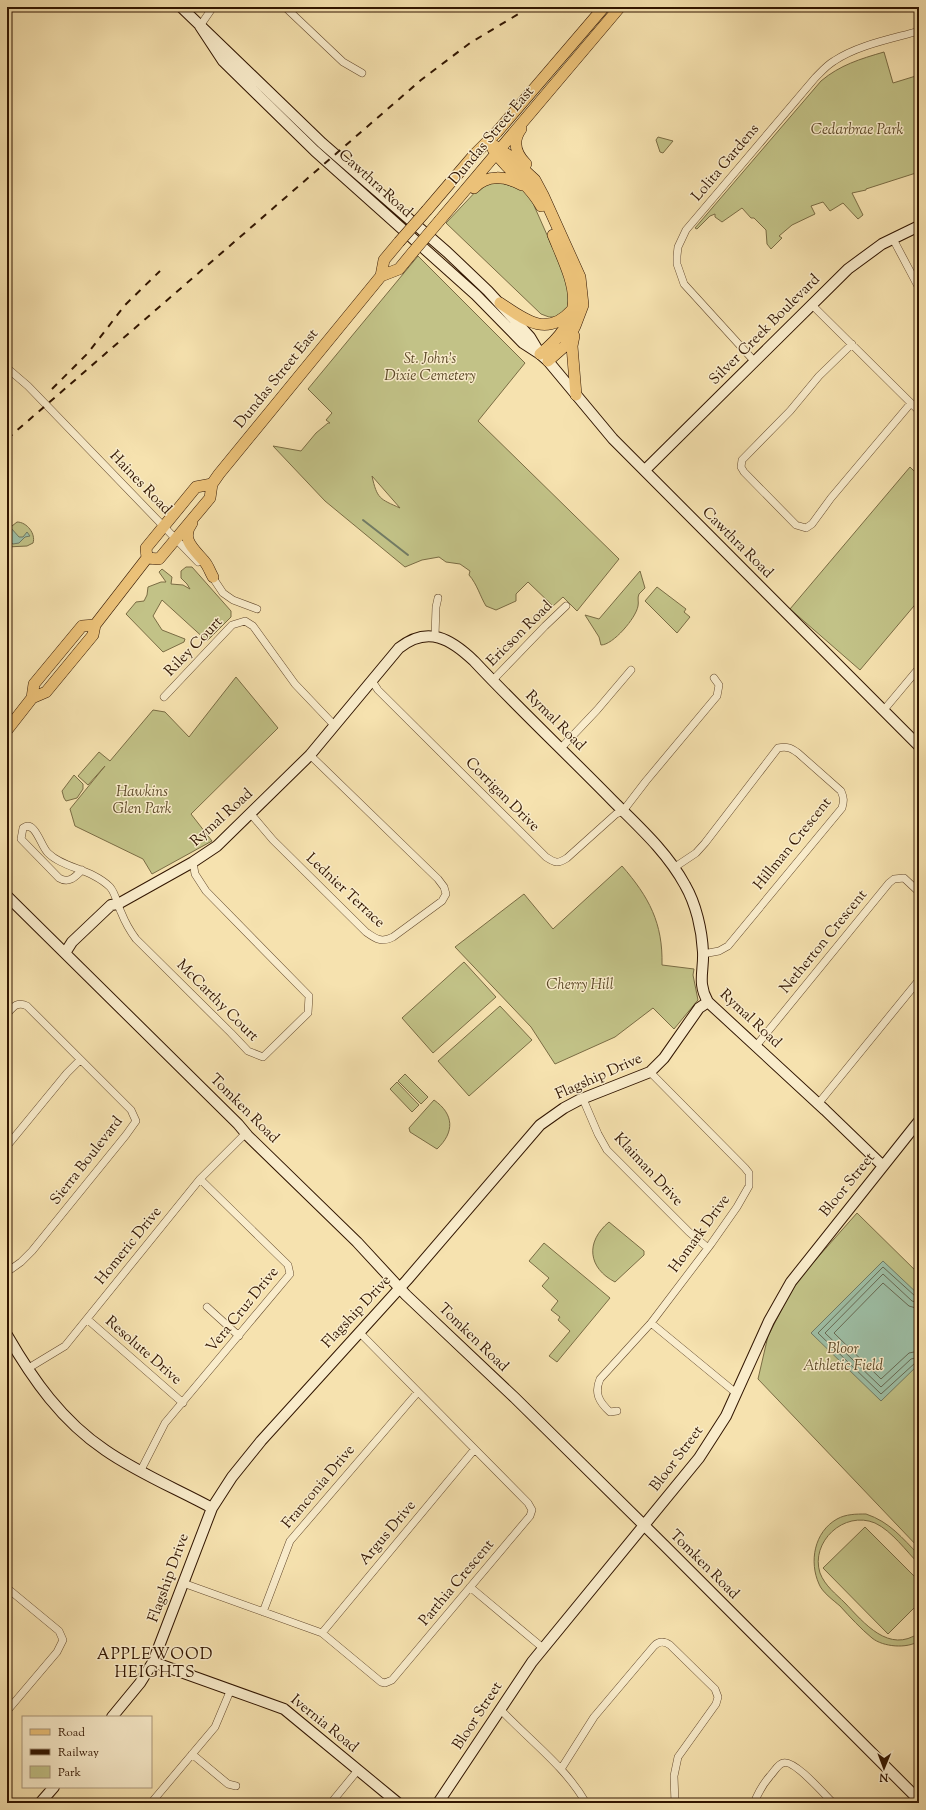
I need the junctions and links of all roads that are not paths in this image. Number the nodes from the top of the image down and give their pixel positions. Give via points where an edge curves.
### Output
1 (181, 7) edge
2 (213, 7) edge
3 (285, 7) edge
4 (604, 7) edge
5 (620, 7) edge
6 (200, 26) junction
7 (919, 31) edge
8 (362, 73) dead end
9 (536, 108) junction
10 (488, 141) junction
11 (498, 152) junction
12 (532, 185) junction
13 (451, 208) junction
14 (919, 226) edge
15 (893, 239) junction
16 (381, 276) junction
17 (919, 288) edge
18 (500, 302) junction
19 (812, 305) junction
20 (573, 309) junction
21 (575, 326) junction
22 (852, 344) junction
23 (544, 358) junction
24 (755, 362) junction
25 (7, 368) edge
26 (576, 395) junction
27 (911, 404) junction
28 (919, 411) edge
29 (645, 470) junction
30 (212, 484) junction
31 (198, 512) junction
32 (164, 527) junction
33 (176, 539) junction
34 (147, 558) junction
35 (213, 577) junction
36 (438, 598) dead end
37 (566, 606) dead end
38 (257, 609) dead end
39 (435, 636) junction
40 (919, 668) edge
41 (632, 670) dead end
42 (714, 678) dead end
43 (493, 680) junction
44 (372, 681) junction
45 (164, 697) dead end
46 (883, 711) junction
47 (334, 725) junction
48 (7, 730) edge
49 (919, 746) edge
50 (561, 748) junction
51 (310, 755) junction
52 (624, 811) junction
53 (250, 813) junction
54 (193, 862) junction
55 (675, 867) junction
56 (82, 870) junction
57 (919, 892) edge
58 (7, 896) edge
59 (118, 904) junction
60 (703, 954) junction
61 (67, 955) junction
62 (919, 980) edge
63 (708, 1002) junction
64 (7, 1014) edge
65 (756, 1046) junction
66 (80, 1060) junction
67 (650, 1072) junction
68 (584, 1100) junction
69 (818, 1104) junction
70 (919, 1121) edge
71 (246, 1132) junction
72 (7, 1146) edge
73 (883, 1166) junction
74 (200, 1179) junction
75 (708, 1248) junction
76 (7, 1272) edge
77 (400, 1288) junction
78 (207, 1307) dead end
79 (87, 1319) junction
80 (651, 1323) junction
81 (359, 1332) junction
82 (7, 1336) edge
83 (239, 1336) junction
84 (27, 1369) junction
85 (418, 1392) junction
86 (736, 1393) junction
87 (183, 1403) junction
88 (617, 1411) dead end
89 (474, 1450) junction
90 (141, 1470) junction
91 (212, 1508) junction
92 (644, 1525) junction
93 (183, 1583) junction
94 (470, 1587) junction
95 (7, 1588) edge
96 (263, 1612) junction
97 (322, 1633) junction
98 (543, 1648) junction
99 (153, 1662) junction
100 (231, 1689) junction
101 (500, 1709) junction
102 (7, 1711) edge
103 (113, 1716) edge
104 (192, 1754) junction
105 (560, 1769) junction
106 (358, 1770) junction
107 (236, 1786) dead end
108 (53, 1788) edge
109 (919, 1800) edge
110 (40, 1803) edge
111 (151, 1803) edge
112 (332, 1803) edge
113 (398, 1803) edge
114 (438, 1803) edge
115 (586, 1803) edge
116 (674, 1803) edge
117 (754, 1803) edge
118 (833, 1803) edge

1 - 6 street, Cawthra Road
2 - 6 street
3 - 8 street via 344,62
4 - 10 main road, Dundas Street East
5 - 9 main road, Dundas Street East
6 - 18 street, Cawthra Road via 322,143
6 - 23 street, Cawthra Road via 222,61 315,151 453,274 523,343
7 - 24 street, Lolita Gardens via 845,54 832,61 686,230 678,247 677,264 684,284
9 - 11 main road, Dundas Street East
9 - 12 main road via 518,133 516,143 519,157 536,174
10 - 11 main road
10 - 16 main road, Dundas Street East, bridge via 384,260
11 - 12 main road via 501,162
11 - 13 main road, Dundas Street East
12 - 13 main road via 512,179 490,179 478,184 459,205
12 - 20 main road via 574,289
12 - 21 main road via 543,196 580,277 583,305
13 - 16 main road, Dundas Street East, bridge via 399,269
14 - 15 street, Silver Creek Boulevard
15 - 17 street
15 - 19 street, Silver Creek Boulevard via 848,269
16 - 30 main road, Dundas Street East
18 - 20 main road via 529,321 549,325 563,319
18 - 23 street, Cawthra Road
19 - 22 street
19 - 24 street, Silver Creek Boulevard
20 - 23 main road via 568,324
21 - 23 main road via 565,346
21 - 26 main road via 572,346
22 - 27 street
22 - 27 street via 742,460 741,467 744,472 796,525 806,528 812,524
23 - 26 street, Cawthra Road
24 - 29 street, Silver Creek Boulevard
25 - 32 street, Haines Road via 28,386
26 - 29 street, Cawthra Road via 613,439
27 - 28 street
29 - 46 street, Cawthra Road
30 - 31 main road, Dundas Street East via 210,498
30 - 32 main road via 196,487
31 - 33 main road, Dundas Street East
31 - 35 main road via 188,531 189,543 205,562
32 - 33 street, Haines Road
32 - 34 main road via 146,548
33 - 34 main road, Dundas Street East via 159,559
33 - 35 street, Haines Road
34 - 48 main road via 95,625 82,626 34,684 32,698
35 - 38 street, Haines Road via 223,593 239,603
36 - 39 street
37 - 43 street, Ericson Road
39 - 43 street, Rymal Road via 457,646
39 - 44 street, Rymal Road via 421,637 405,643
40 - 46 street
41 - 50 street
42 - 52 street via 719,685 717,696
43 - 50 street, Rymal Road
44 - 47 street, Rymal Road
44 - 52 street, Corrigan Drive via 378,690 546,857 555,862 560,863 568,858 616,814
45 - 47 street, Riley Court via 225,632 235,623 245,621 253,626 303,693
46 - 49 street, Cawthra Road
47 - 51 street, Rymal Road
50 - 52 street, Rymal Road
51 - 53 street, Rymal Road
51 - 53 street, Lednier Terrace via 438,879 446,894 442,901 393,937 386,941 379,940 366,932 273,840
52 - 55 street, Rymal Road
53 - 54 street, Rymal Road via 218,846
54 - 59 street, Rymal Road
54 - 59 street, McCarthy Court via 195,874 206,891 309,996 308,1013 263,1057 248,1051 136,939 129,930
55 - 60 street, Rymal Road via 696,911
55 - 60 street, Hillman Crescent via 696,853 705,843 778,748 785,746 798,753 844,796 842,808 728,946 719,951
56 - 56 street via 52,857 46,852 35,830 30,826 23,828 21,839 58,878 68,881
56 - 59 street via 111,888
57 - 65 street, Netherton Crescent via 904,878 894,879
58 - 61 street, Tomken Road
59 - 61 street, Rymal Road
60 - 63 street, Rymal Road via 702,987
61 - 71 street, Tomken Road
62 - 69 street
63 - 65 street, Rymal Road
63 - 67 street, Flagship Drive via 699,1008 664,1058
64 - 66 street, Sierra Boulevard via 14,1006 27,1006
65 - 69 street, Rymal Road
66 - 72 street
66 - 76 street, Sierra Boulevard via 131,1110 136,1121 32,1251
67 - 68 street, Flagship Drive
67 - 75 street, Homark Drive via 749,1174 749,1186
68 - 75 street, Klaiman Drive via 607,1150
68 - 77 street, Flagship Drive via 564,1108 540,1125
69 - 73 street, Rymal Road
70 - 73 street, Bloor Street
71 - 74 street, Homeric Drive
71 - 77 street, Tomken Road
73 - 86 street, Bloor Street via 784,1292
74 - 79 street, Homeric Drive
74 - 83 street, Vera Cruz Drive via 288,1265 290,1270 288,1278
75 - 80 street, Homark Drive
77 - 81 street, Flagship Drive
77 - 92 street, Tomken Road
78 - 83 street
79 - 84 street, Homeric Drive via 61,1350
79 - 87 street, Resolute Drive
80 - 86 street
80 - 88 street, Homark Drive via 600,1379 597,1386 601,1404 610,1412
81 - 85 street, Parthia Crescent
81 - 91 street, Flagship Drive via 261,1441 232,1477
82 - 84 street
83 - 87 street, Vera Cruz Drive
84 - 90 street via 42,1391 73,1425 104,1450
85 - 89 street, Parthia Crescent
85 - 96 street, Franconia Drive via 290,1541
86 - 92 street, Bloor Street via 726,1416 699,1458
87 - 90 street, Vera Cruz Drive via 159,1432
89 - 94 street, Parthia Crescent via 532,1510 530,1516
89 - 97 street, Argus Drive
90 - 91 street
91 - 93 street, Flagship Drive
92 - 98 street, Bloor Street
92 - 109 street, Tomken Road
93 - 96 street, Parthia Crescent
93 - 99 street, Flagship Drive
94 - 97 street, Parthia Crescent via 392,1680 385,1683
94 - 98 street
95 - 102 street via 59,1630 63,1640 58,1652
96 - 97 street, Parthia Crescent
98 - 101 street, Bloor Street
99 - 100 street, Ivernia Road
99 - 103 street, Flagship Drive via 140,1683
100 - 104 street via 215,1727
100 - 106 street, Ivernia Road via 284,1709
101 - 105 street
101 - 114 street, Bloor Street
104 - 107 street via 228,1784
104 - 111 street
105 - 115 street
105 - 116 street via 594,1717 654,1646 665,1642 715,1689 718,1697 716,1704 678,1757 674,1776
106 - 112 street
106 - 113 street, Ivernia Road
108 - 110 street
117 - 118 street via 778,1766 788,1762

